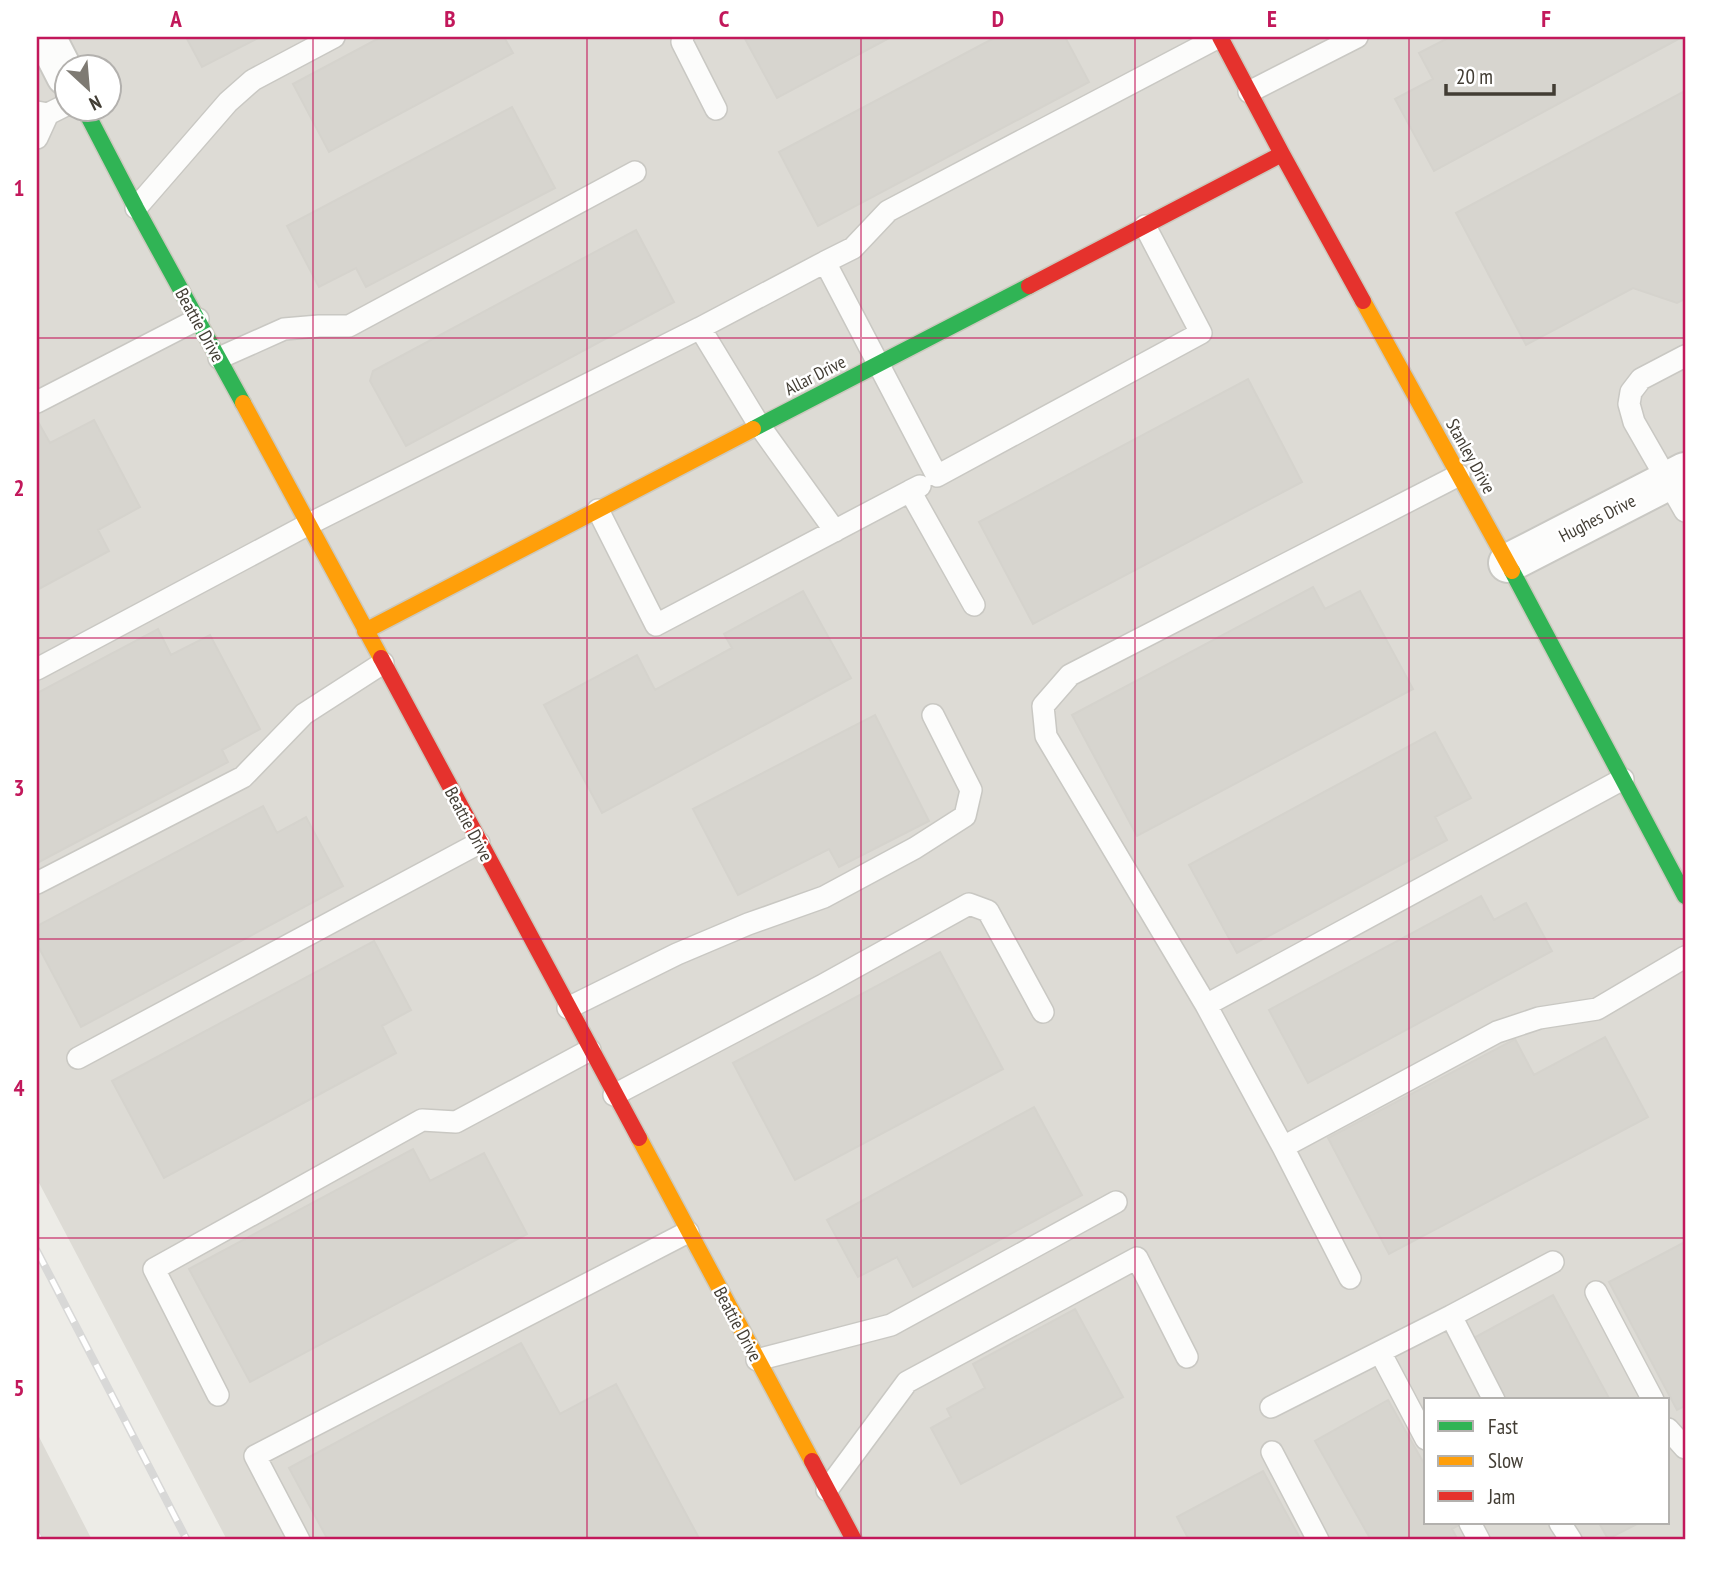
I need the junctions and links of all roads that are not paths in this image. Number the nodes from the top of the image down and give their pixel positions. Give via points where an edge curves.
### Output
1 (334, 37) edge
2 (682, 37) edge
3 (1219, 37) edge
4 (1357, 37) edge
5 (1249, 92) junction
6 (716, 109) dead end
7 (50, 111) edge
8 (91, 122) edge
9 (37, 138) edge
10 (1282, 154) junction
11 (635, 172) dead end
12 (136, 208) junction
13 (1146, 226) junction
14 (825, 262) junction
15 (198, 319) junction
16 (700, 328) junction
17 (1685, 356) edge
18 (219, 358) junction
19 (879, 364) junction
20 (37, 402) edge
21 (760, 425) junction
22 (1459, 475) junction
23 (937, 476) junction
24 (1680, 488) edge
25 (910, 491) junction
26 (598, 510) junction
27 (309, 524) junction
28 (835, 531) junction
29 (1508, 563) junction
30 (974, 605) dead end
31 (365, 631) junction
32 (383, 663) junction
33 (37, 669) edge
34 (933, 715) dead end
35 (1623, 779) junction
36 (479, 843) junction
37 (37, 883) edge
38 (1685, 896) edge
39 (1685, 957) edge
40 (1206, 1005) junction
41 (568, 1008) junction
42 (1043, 1012) dead end
43 (590, 1049) junction
44 (78, 1058) dead end
45 (614, 1095) junction
46 (1283, 1147) junction
47 (1116, 1202) dead end
48 (688, 1232) junction
49 (1553, 1262) dead end
50 (1350, 1278) dead end
51 (1597, 1292) dead end
52 (1451, 1316) junction
53 (1380, 1352) junction
54 (1187, 1357) dead end
55 (757, 1360) junction
56 (218, 1395) dead end
57 (1493, 1398) edge
58 (1652, 1398) edge
59 (1271, 1406) dead end
60 (1670, 1431) edge
61 (1424, 1436) edge
62 (1685, 1448) edge
63 (1272, 1452) dead end
64 (827, 1490) junction
65 (1471, 1524) edge
66 (1561, 1524) edge
67 (299, 1540) edge
68 (854, 1540) edge
69 (1318, 1540) edge
70 (1479, 1540) edge
71 (1571, 1540) edge

1 - 12 lane via 254,80 228,102
2 - 6 lane
3 - 5 street, Stanley Drive
3 - 14 lane via 888,211 853,248
4 - 5 lane
5 - 10 street, Stanley Drive
7 - 9 lane
8 - 12 street, Beattie Drive
10 - 13 street, Allar Drive
10 - 22 street, Stanley Drive
11 - 18 lane via 349,326 284,329
12 - 15 street, Beattie Drive
13 - 19 street, Allar Drive
13 - 23 lane via 1201,333
14 - 16 lane
14 - 19 lane
15 - 18 street, Beattie Drive
15 - 20 lane
16 - 21 lane
16 - 27 lane
17 - 24 lane via 1641,379 1629,404 1634,422
18 - 27 street, Beattie Drive
19 - 21 street, Allar Drive
19 - 23 lane
21 - 26 street, Allar Drive
21 - 28 lane
22 - 29 street, Stanley Drive
22 - 40 lane via 1070,675 1042,706 1046,736
23 - 25 lane
24 - 29 street, Hughes Drive
25 - 28 lane
25 - 30 lane
26 - 28 lane via 656,625
26 - 31 street, Allar Drive
27 - 31 street, Beattie Drive
27 - 33 lane
29 - 35 street, Stanley Drive
31 - 32 street, Beattie Drive
32 - 36 street, Beattie Drive
32 - 37 lane via 304,714 243,777
34 - 41 lane via 971,790 965,816 824,897 677,954
35 - 38 street, Stanley Drive
35 - 40 lane
36 - 41 street, Beattie Drive
36 - 44 lane
39 - 46 lane via 1597,1009 1539,1018 1497,1032
40 - 46 lane
41 - 43 street, Beattie Drive
42 - 45 lane via 988,911 969,904
43 - 45 street, Beattie Drive
43 - 56 lane via 456,1122 422,1120 154,1269
45 - 48 street, Beattie Drive
46 - 50 lane
47 - 55 lane via 891,1325
48 - 55 street, Beattie Drive
48 - 67 lane via 255,1456
49 - 52 lane
51 - 58 lane
52 - 53 lane
52 - 57 lane
53 - 59 lane
53 - 61 lane
54 - 64 lane via 1137,1258 907,1382
55 - 64 street, Beattie Drive
60 - 62 lane
63 - 69 lane
64 - 68 street, Beattie Drive
65 - 70 lane
66 - 71 lane

